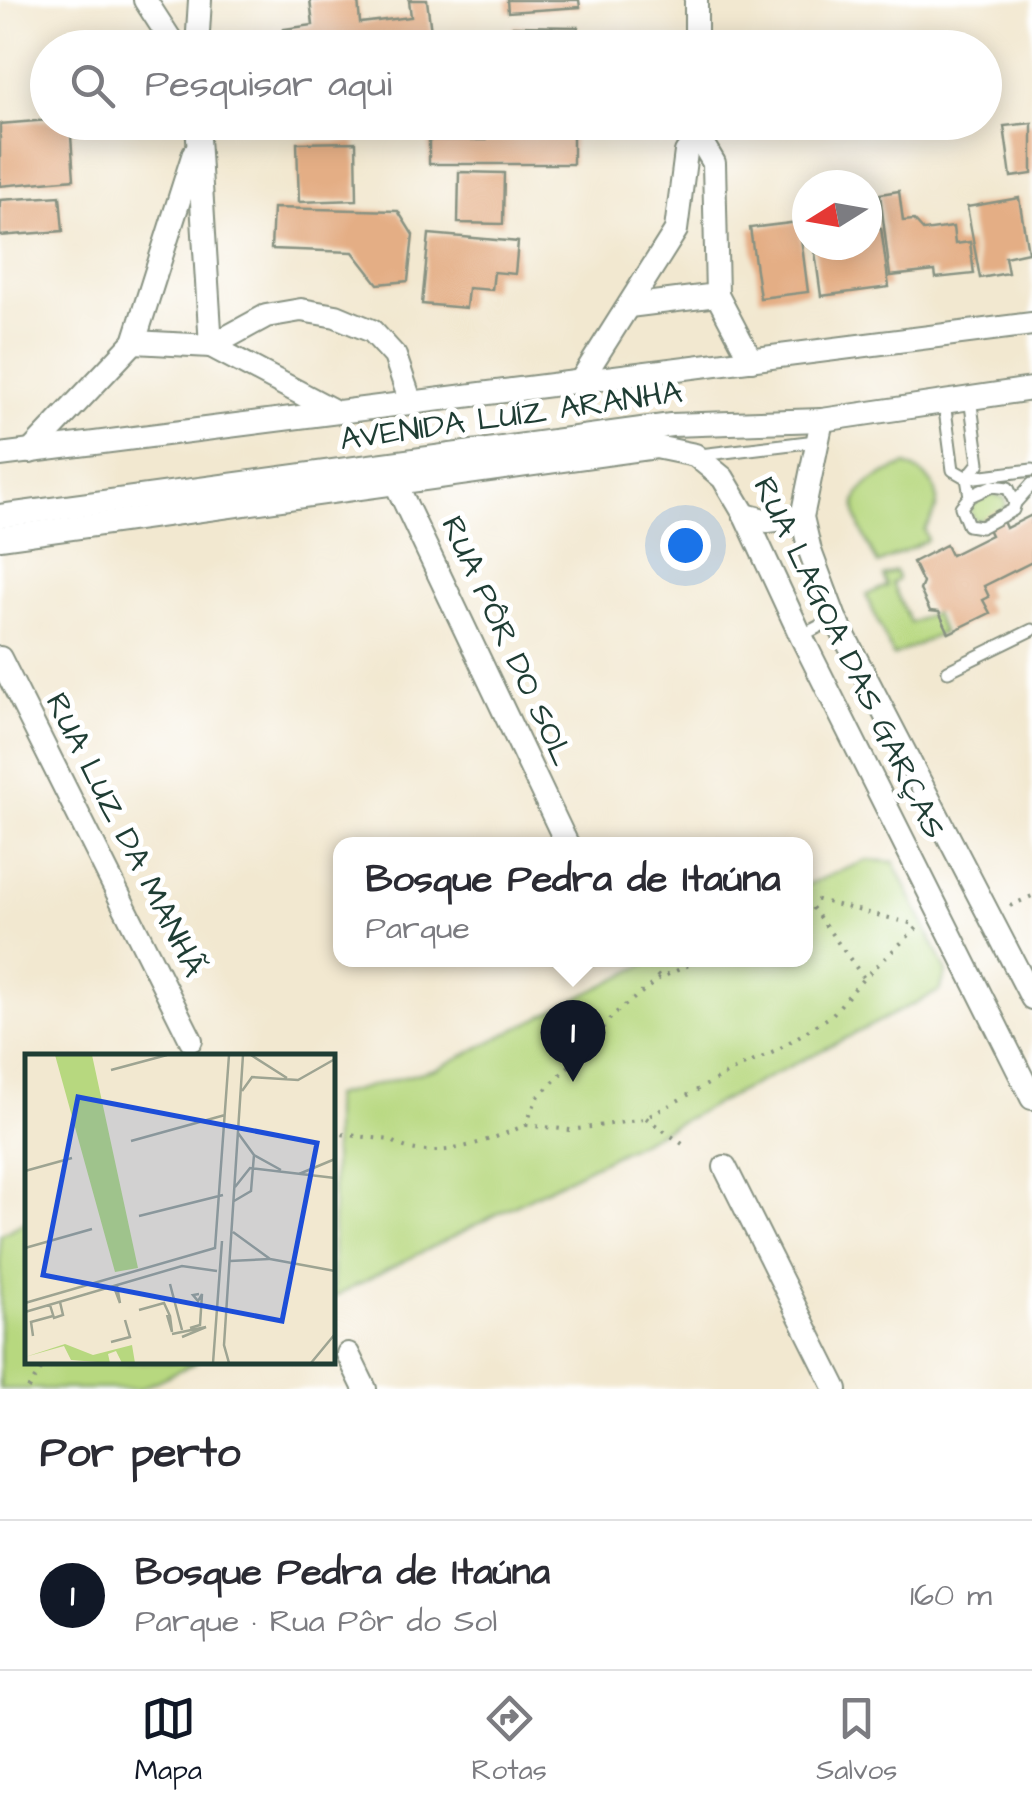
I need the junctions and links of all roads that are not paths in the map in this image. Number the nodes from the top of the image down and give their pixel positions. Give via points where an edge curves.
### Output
1 (145, 0) edge
2 (200, 0) edge
3 (696, 0) edge
4 (164, 30) edge
5 (198, 30) edge
6 (696, 30) edge
7 (196, 140) edge
8 (198, 140) edge
9 (692, 140) edge
10 (703, 140) edge
11 (716, 295) junction
12 (629, 306) junction
13 (1032, 324) edge
14 (134, 342) junction
15 (211, 346) junction
16 (751, 360) junction
17 (580, 382) junction
18 (1032, 390) edge
19 (970, 398) junction
20 (944, 402) junction
21 (411, 403) junction
22 (336, 412) junction
23 (819, 430) junction
24 (30, 452) junction
25 (0, 455) edge
26 (695, 455) junction
27 (1032, 472) edge
28 (394, 474) junction
29 (967, 478) junction
30 (1032, 484) edge
31 (992, 486) junction
32 (970, 496) junction
33 (1014, 502) junction
34 (745, 515) junction
35 (0, 516) edge
36 (802, 516) junction
37 (0, 538) edge
38 (835, 618) junction
39 (1032, 630) edge
40 (801, 636) junction
41 (0, 658) edge
42 (948, 671) dead end
43 (564, 837) edge
44 (1027, 974) edge
45 (191, 1040) dead end
46 (1032, 1098) edge
47 (725, 1167) dead end
48 (348, 1354) dead end
49 (365, 1389) edge
50 (836, 1389) edge

1 - 4 street
2 - 5 street
3 - 6 street
7 - 14 street
8 - 15 street
9 - 12 street via 676,230
10 - 11 street via 714,163
11 - 12 street
11 - 16 street
12 - 17 street
13 - 16 street, AVENIDA LUÍZ ARANHA
14 - 15 street
14 - 24 street
15 - 21 street via 266,316 301,310 336,316 372,331 395,356
15 - 22 street
16 - 17 street, AVENIDA LUÍZ ARANHA
17 - 21 street, AVENIDA LUÍZ ARANHA
18 - 19 street, AVENIDA LUÍZ ARANHA
19 - 20 street, AVENIDA LUÍZ ARANHA
19 - 29 lane via 979,463
20 - 23 street, AVENIDA LUÍZ ARANHA
20 - 29 lane via 953,470
21 - 22 street, AVENIDA LUÍZ ARANHA
22 - 24 street, AVENIDA LUÍZ ARANHA
23 - 26 lane
23 - 28 street, AVENIDA LUÍZ ARANHA via 671,425
23 - 36 street, RUA LAGOA DAS GARÇAS
24 - 25 street, AVENIDA LUÍZ ARANHA
26 - 28 street via 656,447
26 - 34 street, RUA LAGOA DAS GARÇAS via 722,478
27 - 29 lane
27 - 31 lane
28 - 35 street, AVENIDA LUÍZ ARANHA
28 - 37 street
28 - 43 street, RUA PÔR DO SOL
29 - 32 lane
30 - 33 lane
31 - 32 lane
31 - 33 lane via 1008,488
32 - 33 lane via 961,508 973,527 1002,517
34 - 36 street via 768,521
34 - 40 street, RUA LAGOA DAS GARÇAS
36 - 38 street, RUA LAGOA DAS GARÇAS
38 - 40 lane
38 - 44 street, RUA LAGOA DAS GARÇAS
39 - 42 lane
40 - 46 street, RUA LAGOA DAS GARÇAS
41 - 45 street, RUA LUZ DA MANHÃ
47 - 50 street
48 - 49 street

